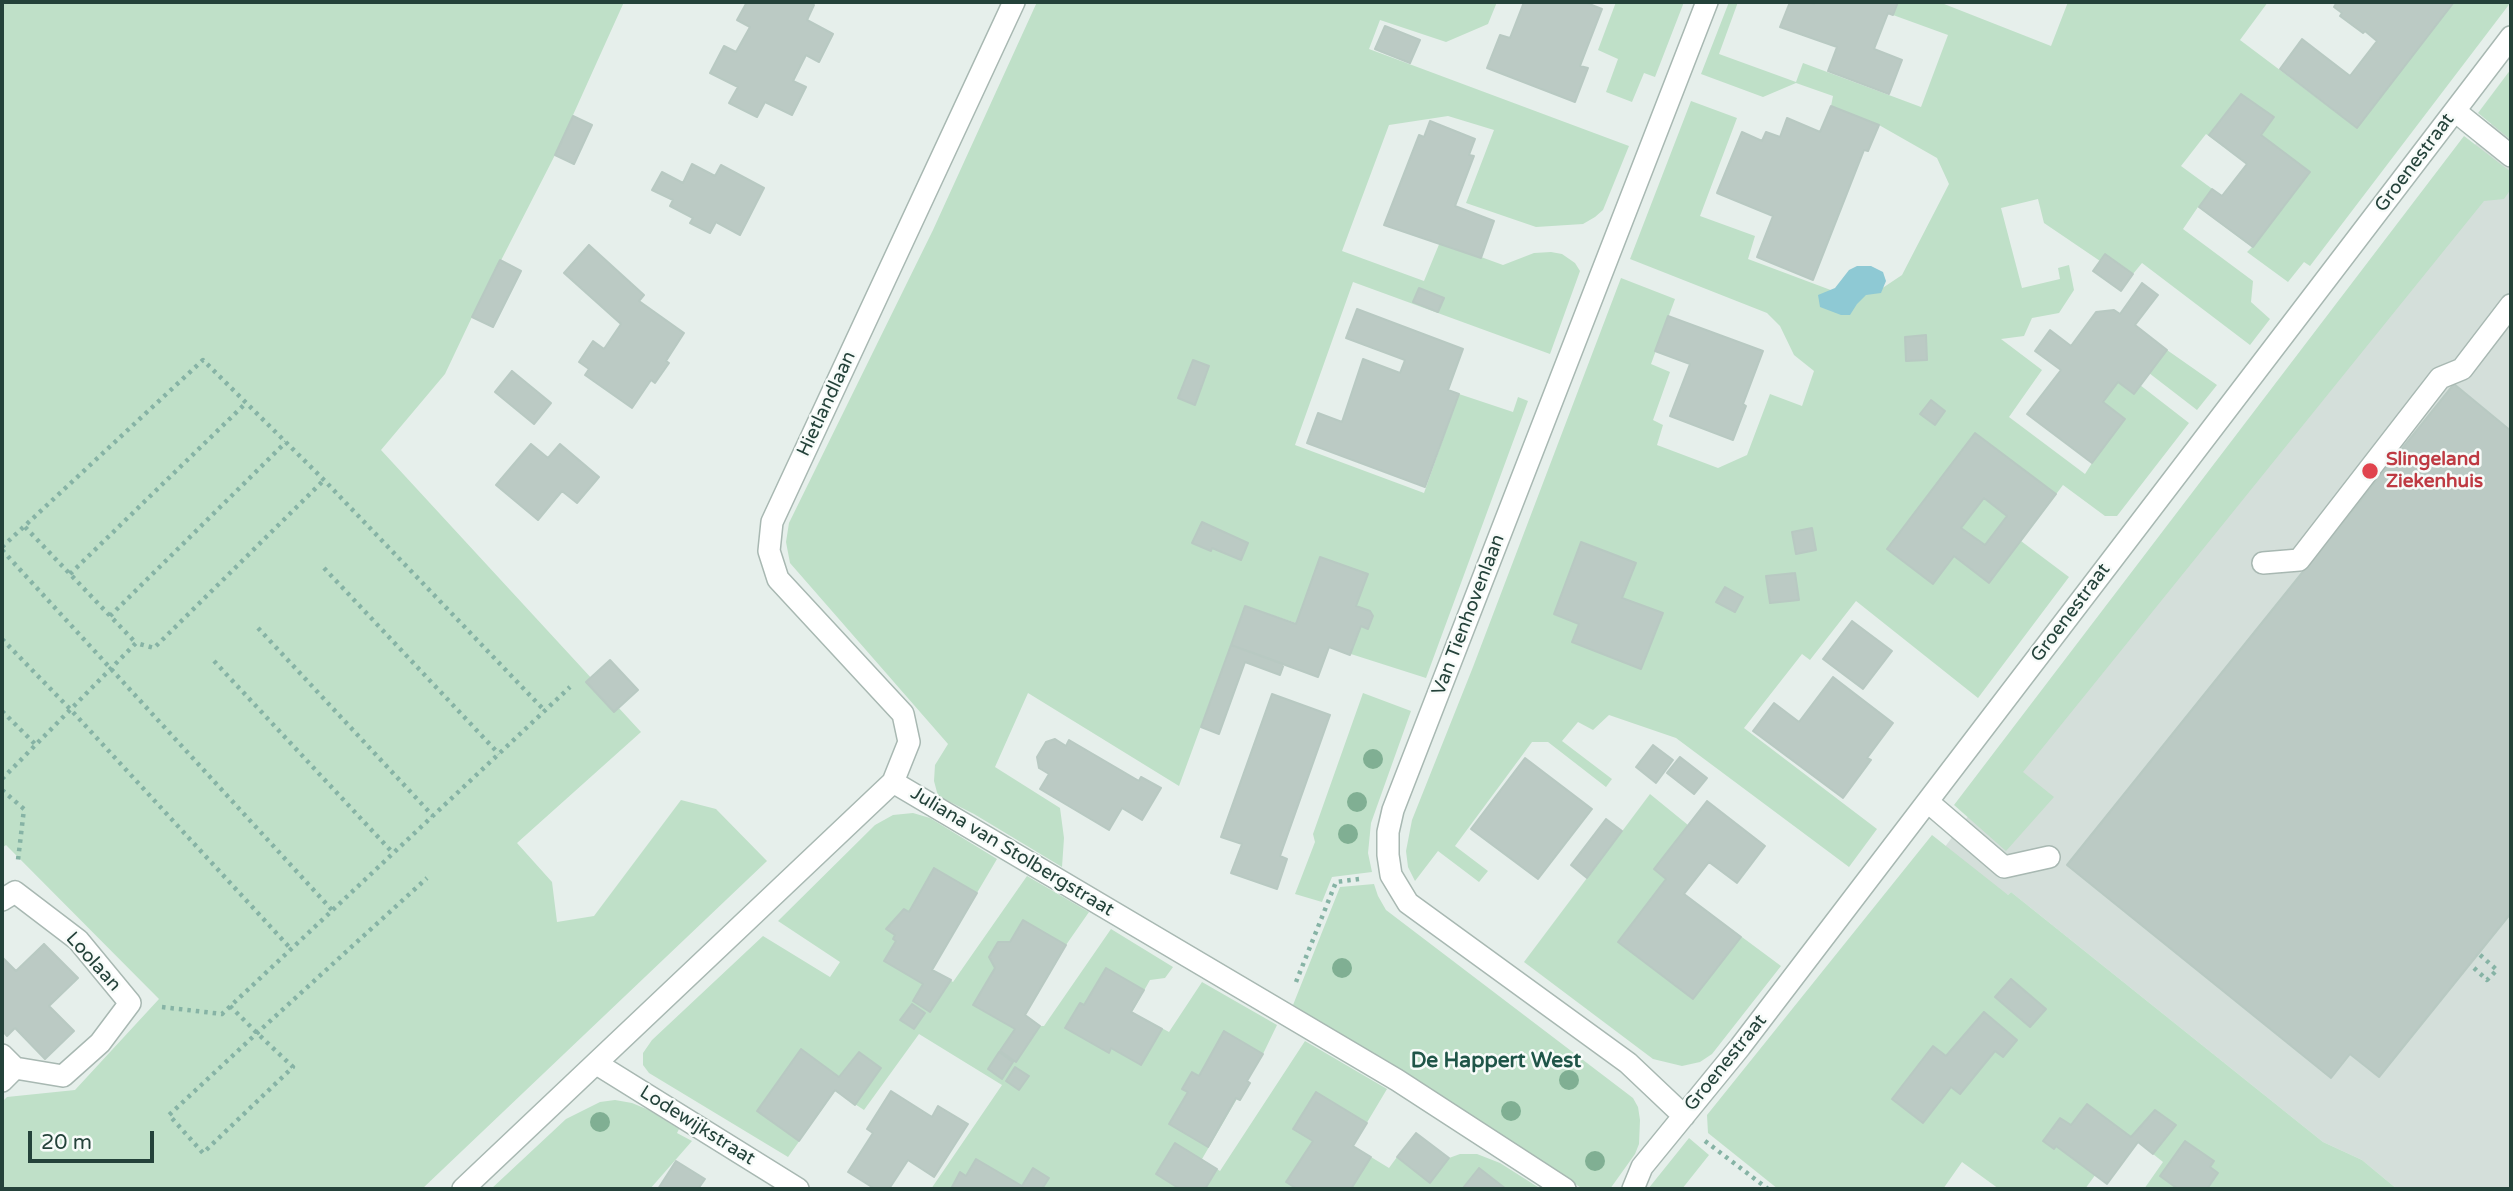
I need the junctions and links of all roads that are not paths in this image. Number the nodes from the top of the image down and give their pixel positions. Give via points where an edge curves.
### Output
1 (1014, 2) edge
2 (1707, 2) edge
3 (2511, 37) edge
4 (2455, 111) junction
5 (2511, 156) edge
6 (2511, 305) edge
7 (2263, 563) dead end
8 (893, 782) junction
9 (1928, 802) junction
10 (2049, 857) dead end
11 (8, 896) edge
12 (597, 1064) junction
13 (6, 1068) edge
14 (1684, 1116) junction
15 (463, 1189) edge
16 (798, 1189) edge
17 (1565, 1189) edge
18 (1633, 1189) edge

1 - 8 street, Hietlandlaan via 772,522 769,551 778,579 903,714 909,742
2 - 14 street, Van Tienhovenlaan via 1388,832 1391,875 1408,903 1628,1063
3 - 4 street, Groenestraat
4 - 5 street
4 - 9 street, Groenestraat
6 - 7 street via 2462,369 2440,378 2299,560
8 - 12 street, Juliana van Stolbergstraat
8 - 17 street, Juliana van Stolbergstraat via 1397,1080
9 - 10 street via 2004,866
9 - 14 street, Groenestraat
11 - 13 street, Loolaan via 78,940 130,1003 100,1043 63,1076
12 - 15 street, Juliana van Stolbergstraat
12 - 16 street, Lodewijkstraat
14 - 18 street, Groenestraat via 1642,1167

